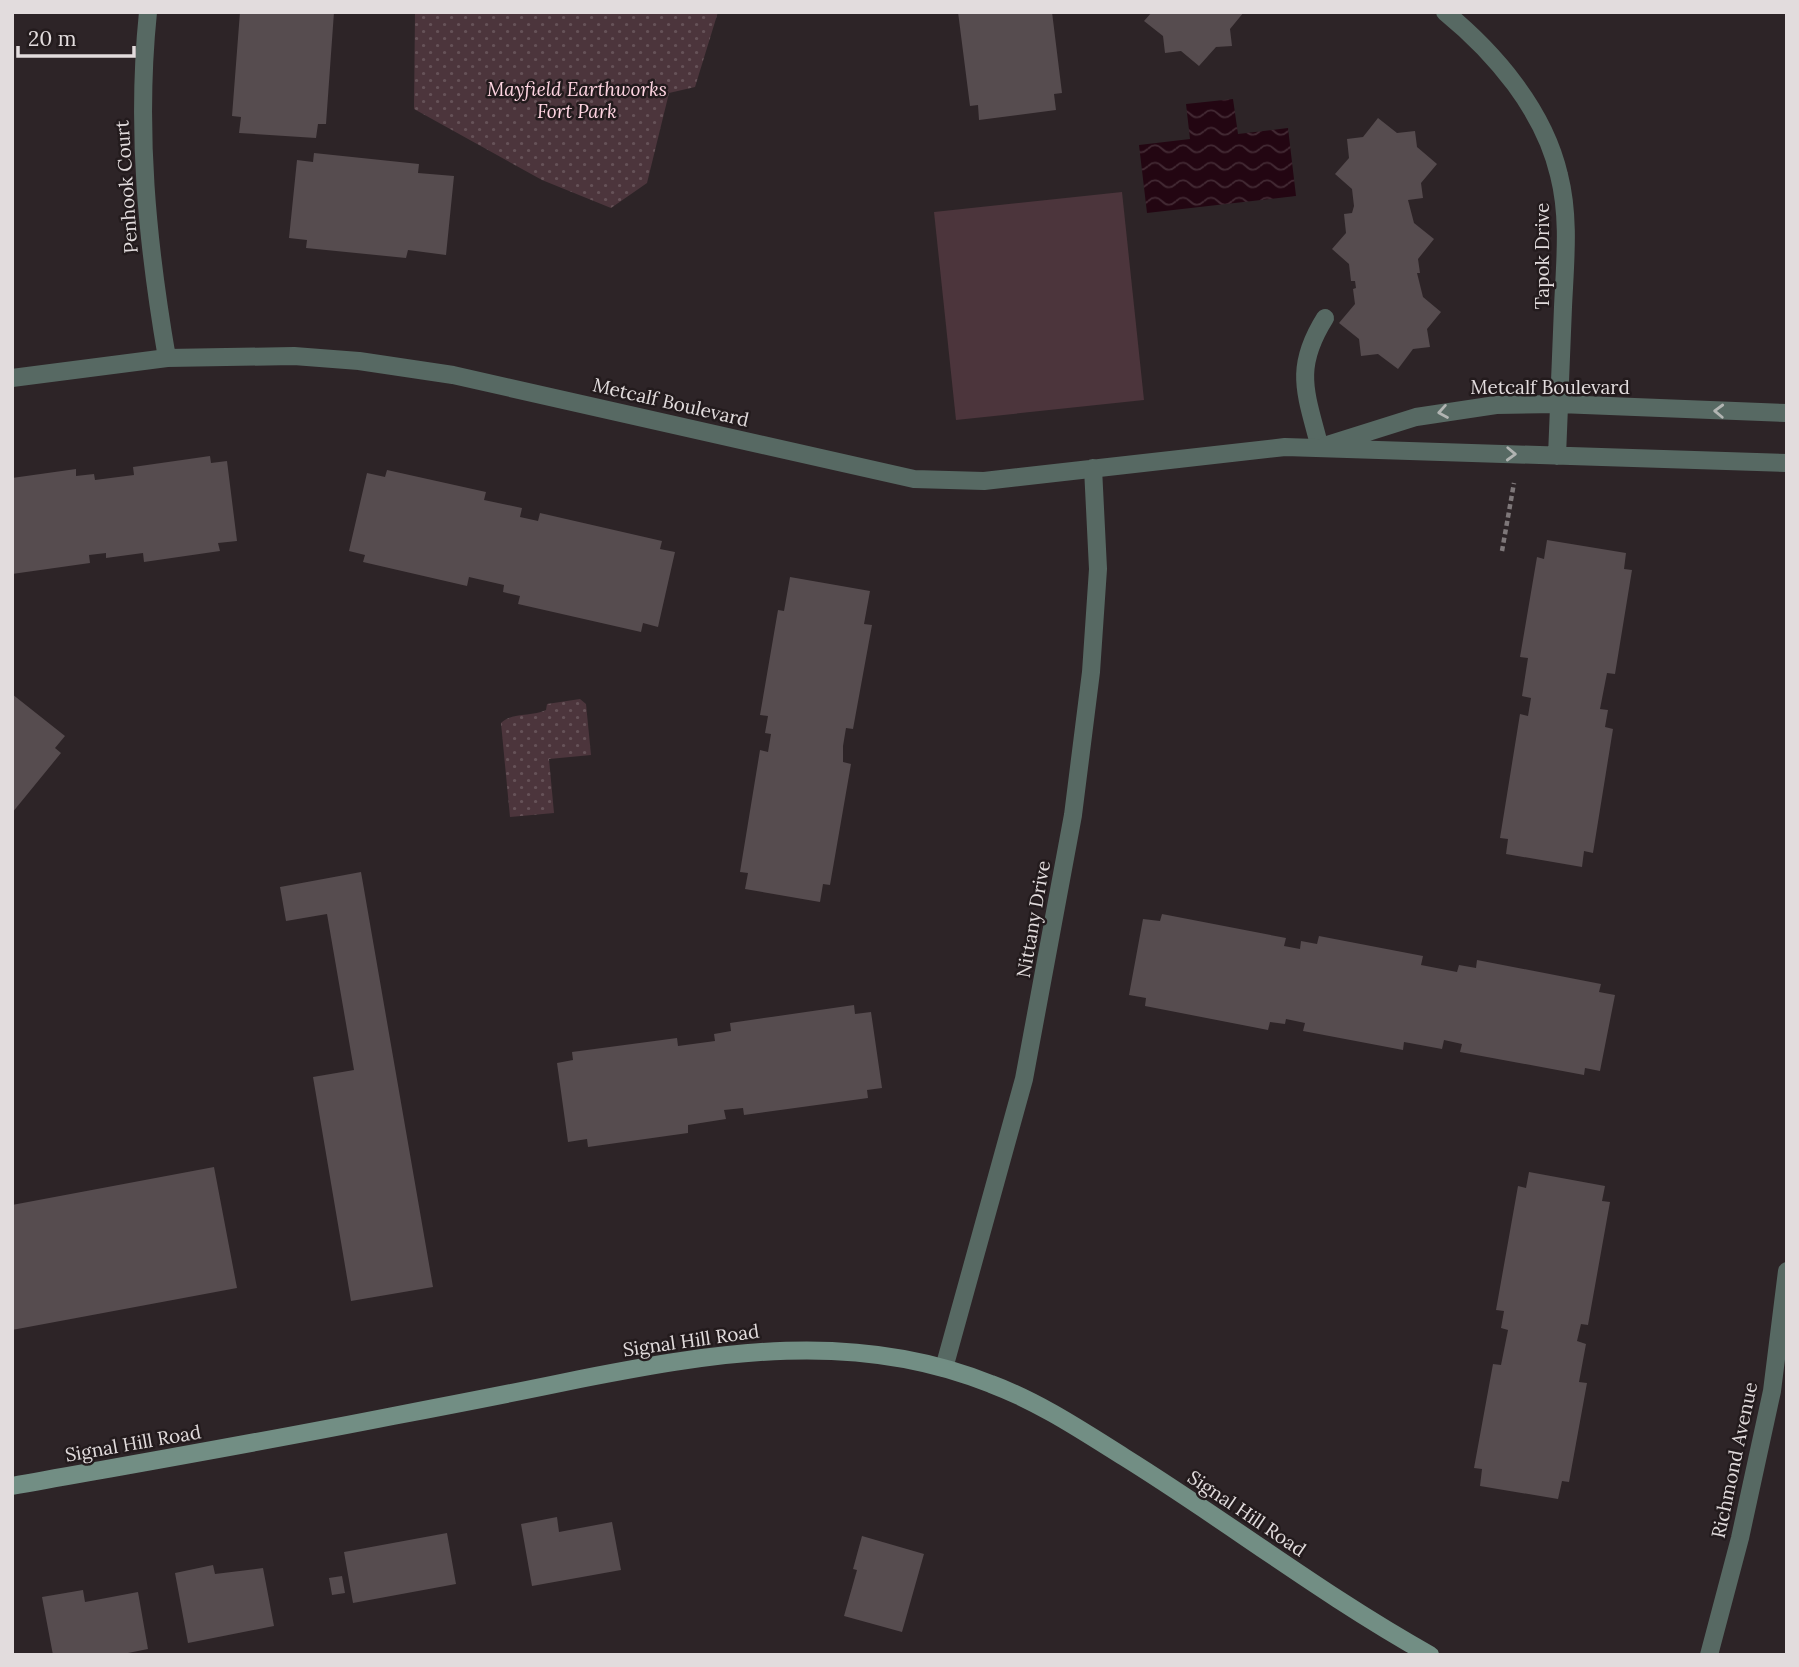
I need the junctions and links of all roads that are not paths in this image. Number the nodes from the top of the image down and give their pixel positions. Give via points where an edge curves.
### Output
1 (148, 12) edge
2 (1445, 12) edge
3 (1325, 318) dead end
4 (167, 358) junction
5 (12, 378) edge
6 (1559, 404) junction
7 (1787, 413) edge
8 (1320, 448) junction
9 (1557, 456) junction
10 (1787, 463) edge
11 (1093, 468) junction
12 (1787, 1271) edge
13 (944, 1368) junction
14 (12, 1486) edge
15 (1430, 1655) edge
16 (1709, 1655) edge

1 - 4 street, Penhook Court via 142,166
2 - 6 street, Tapok Drive via 1481,45 1521,93 1559,173 1566,227
3 - 8 street via 1304,363
4 - 5 street, Metcalf Boulevard
4 - 11 street, Metcalf Boulevard via 294,356 408,367 915,479 984,481
7 -> 6 street, Metcalf Boulevard
6 -> 8 street, Metcalf Boulevard via 1471,407 1386,424
6 - 9 street, Tapok Drive
8 -> 9 street, Metcalf Boulevard
8 - 11 street, Metcalf Boulevard via 1264,449
9 - 10 street, Metcalf Boulevard
11 - 13 street, Nittany Drive via 1096,593 1073,815 1024,1079
12 - 16 street, Richmond Avenue via 1772,1391
13 - 14 main road, Signal Hill Road via 821,1351 774,1349 702,1356
13 - 15 main road, Signal Hill Road via 1050,1411

